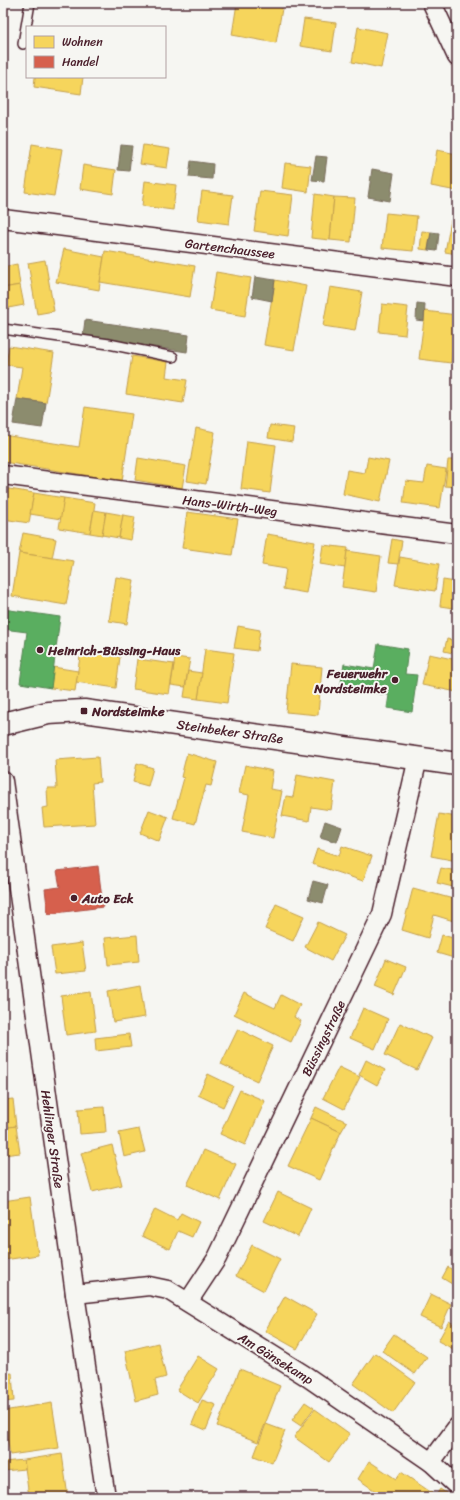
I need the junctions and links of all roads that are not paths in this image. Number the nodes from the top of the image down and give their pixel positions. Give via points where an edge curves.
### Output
1 (30, 3) edge
2 (432, 3) edge
3 (22, 44) dead end
4 (457, 57) edge
5 (3, 219) edge
6 (457, 276) edge
7 (3, 329) edge
8 (173, 357) dead end
9 (3, 475) edge
10 (457, 534) edge
11 (3, 724) edge
12 (418, 758) junction
13 (457, 764) edge
14 (3, 781) edge
15 (75, 1294) junction
16 (188, 1302) junction
17 (457, 1427) edge
18 (431, 1462) junction
19 (457, 1486) edge
20 (106, 1497) edge

1 - 3 lane
2 - 4 street
5 - 6 street, Gartenchaussee
7 - 8 lane via 109,344
9 - 10 street, Hans-Wirth-Weg
11 - 12 street, Steinbeker Straße via 48,713 84,711
12 - 13 street, Steinbeker Straße
12 - 16 street, Büssingstraße via 382,914 216,1258
14 - 15 street, Hehlinger Straße
15 - 16 street, Am Gänsekamp via 149,1286 168,1290
15 - 20 street, Hehlinger Straße
16 - 18 street, Am Gänsekamp via 306,1376
17 - 18 street
18 - 19 street, Am Gänsekamp

